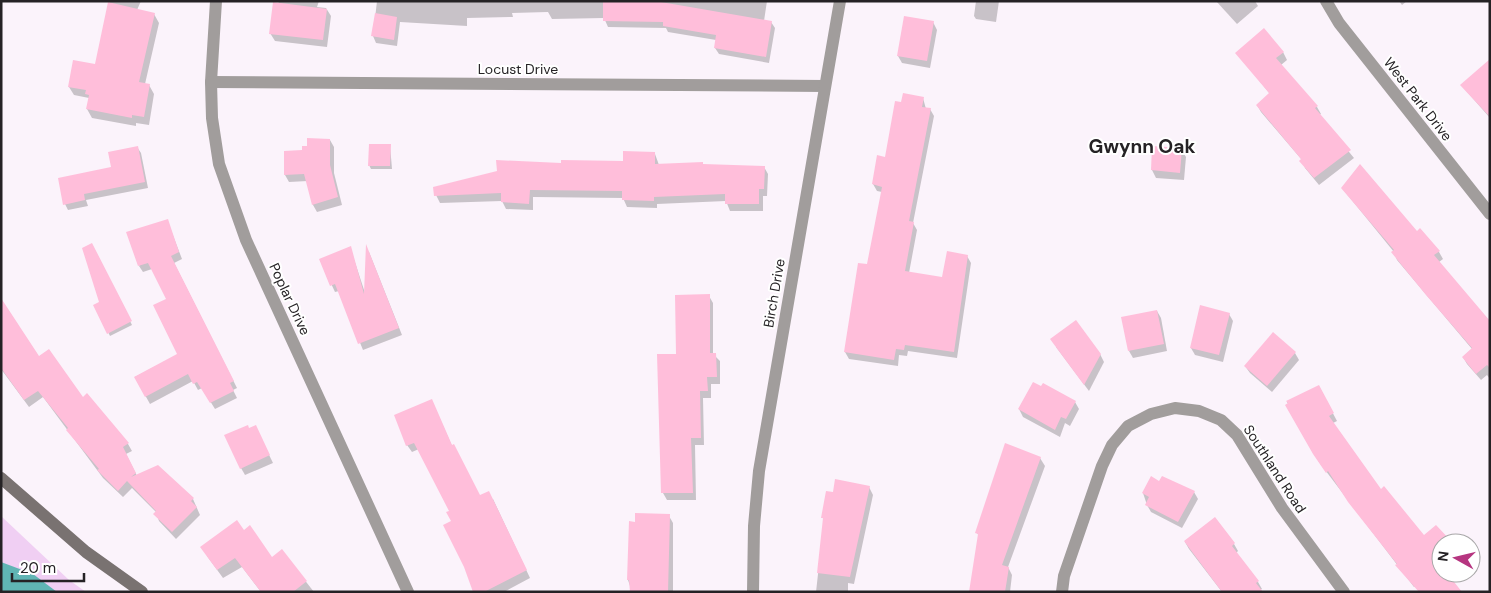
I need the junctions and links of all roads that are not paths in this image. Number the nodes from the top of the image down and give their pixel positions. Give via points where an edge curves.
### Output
1 (216, 1) edge
2 (840, 1) edge
3 (1326, 1) edge
4 (211, 82) junction
5 (825, 86) junction
6 (1490, 214) edge
7 (1, 478) edge
8 (142, 592) edge
9 (408, 592) edge
10 (753, 592) edge
11 (1062, 592) edge
12 (1344, 592) edge

1 - 4 street, Poplar Drive
2 - 5 street, Birch Drive
3 - 6 street, West Park Drive via 1339,23
4 - 5 street, Locust Drive
4 - 9 street, Poplar Drive via 212,118 219,164 240,224
5 - 10 street, Birch Drive via 759,471
7 - 8 main road via 86,552
11 - 12 street, Southland Road via 1064,576 1098,475 1112,445 1128,426 1151,414 1175,408 1200,411 1221,420 1237,435 1282,508

